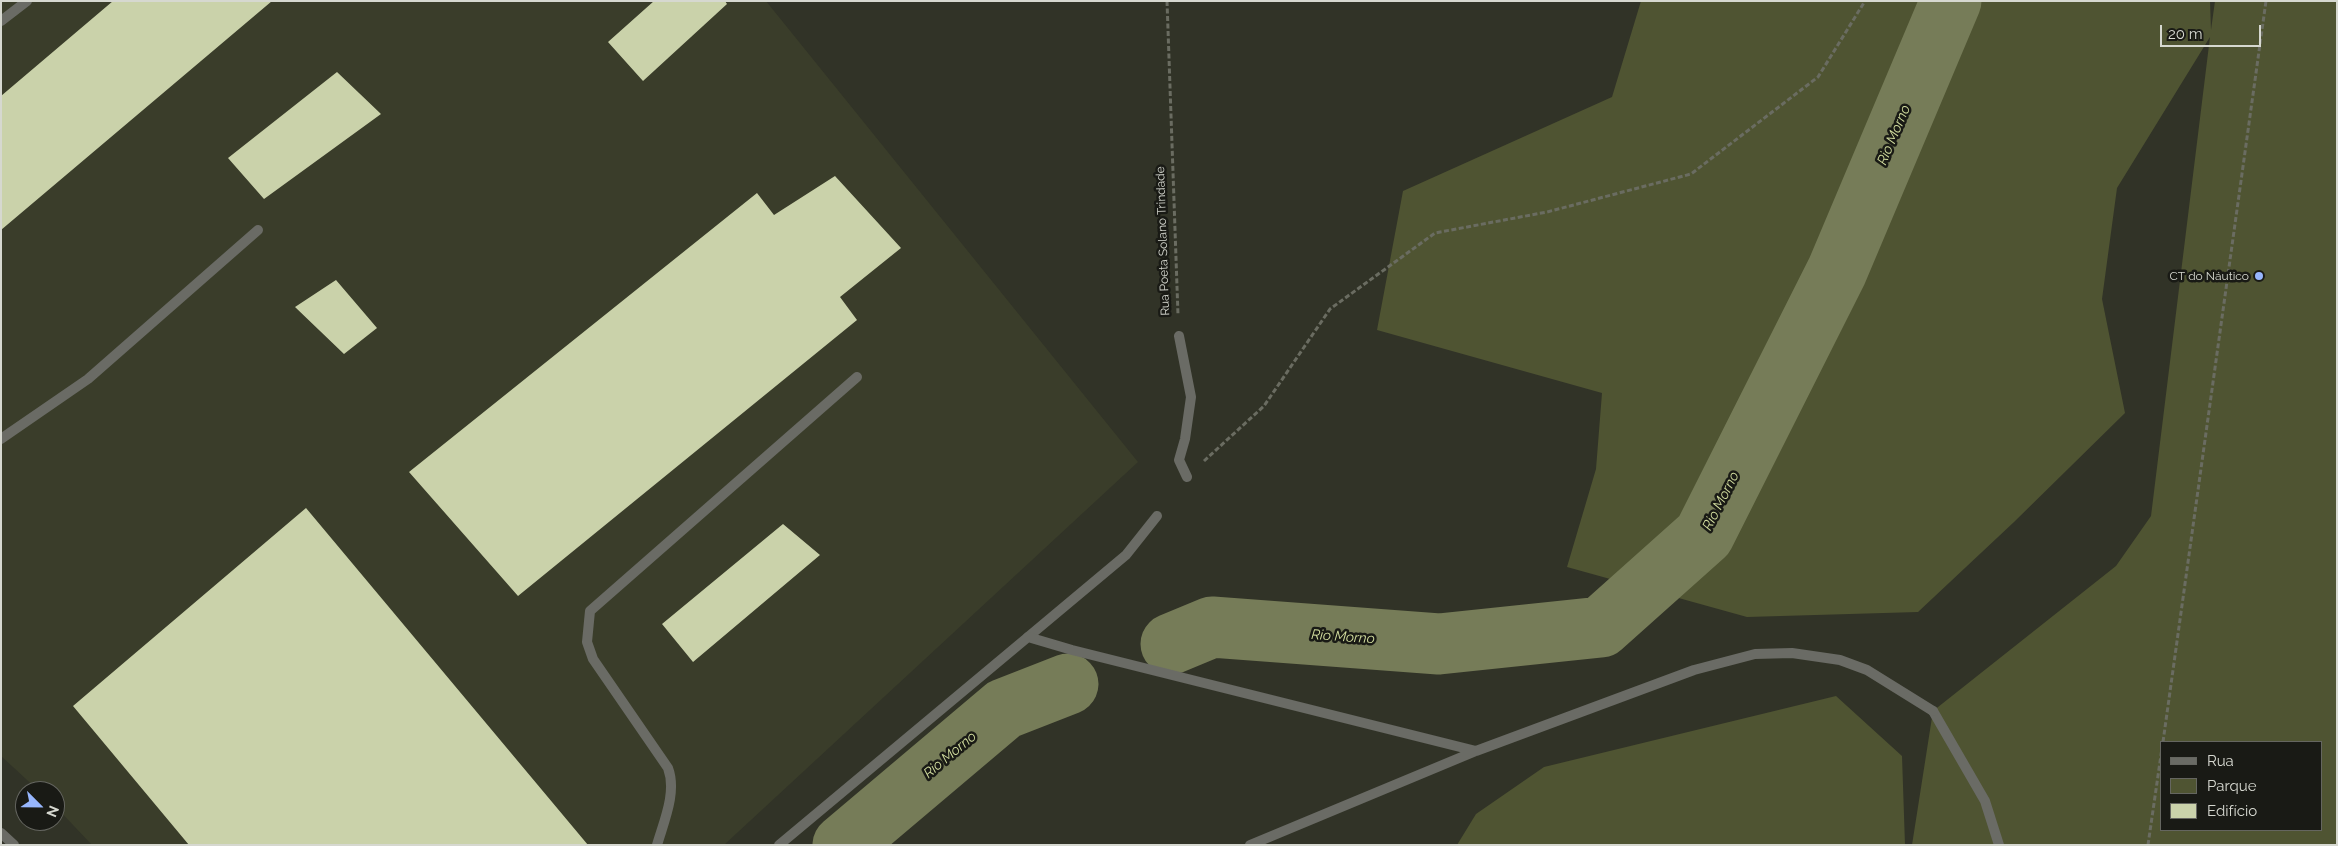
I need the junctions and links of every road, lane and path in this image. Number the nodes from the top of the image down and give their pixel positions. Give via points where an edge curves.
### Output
1 (27, 1) edge
2 (1167, 1) edge
3 (1865, 1) edge
4 (2266, 1) edge
5 (1, 21) edge
6 (258, 230) dead end
7 (1179, 336) joint
8 (857, 377) dead end
9 (1, 439) edge
10 (1187, 476) joint
11 (1156, 516) dead end
12 (1028, 637) junction
13 (2163, 741) edge
14 (1476, 750) junction
15 (2160, 762) edge
16 (1, 833) edge
17 (14, 845) edge
18 (657, 845) edge
19 (779, 845) edge
20 (1250, 845) edge
21 (1999, 845) edge
22 (2148, 845) edge

1 - 5 street
2 - 7 path, Rua Poeta Solano Trindade
3 - 10 path via 1818,77 1691,174 1547,212 1435,233 1330,309 1264,406
4 - 13 path
6 - 9 street via 88,379
7 - 10 street via 1191,396 1179,460
8 - 18 street via 590,611 587,642 593,660 668,768 672,779
11 - 12 street via 1126,555
12 - 14 street
12 - 19 street
14 - 20 street
14 - 21 street via 1694,670 1755,654 1792,653 1840,660 1867,670 1933,711 1985,800
15 - 22 path
16 - 17 street

